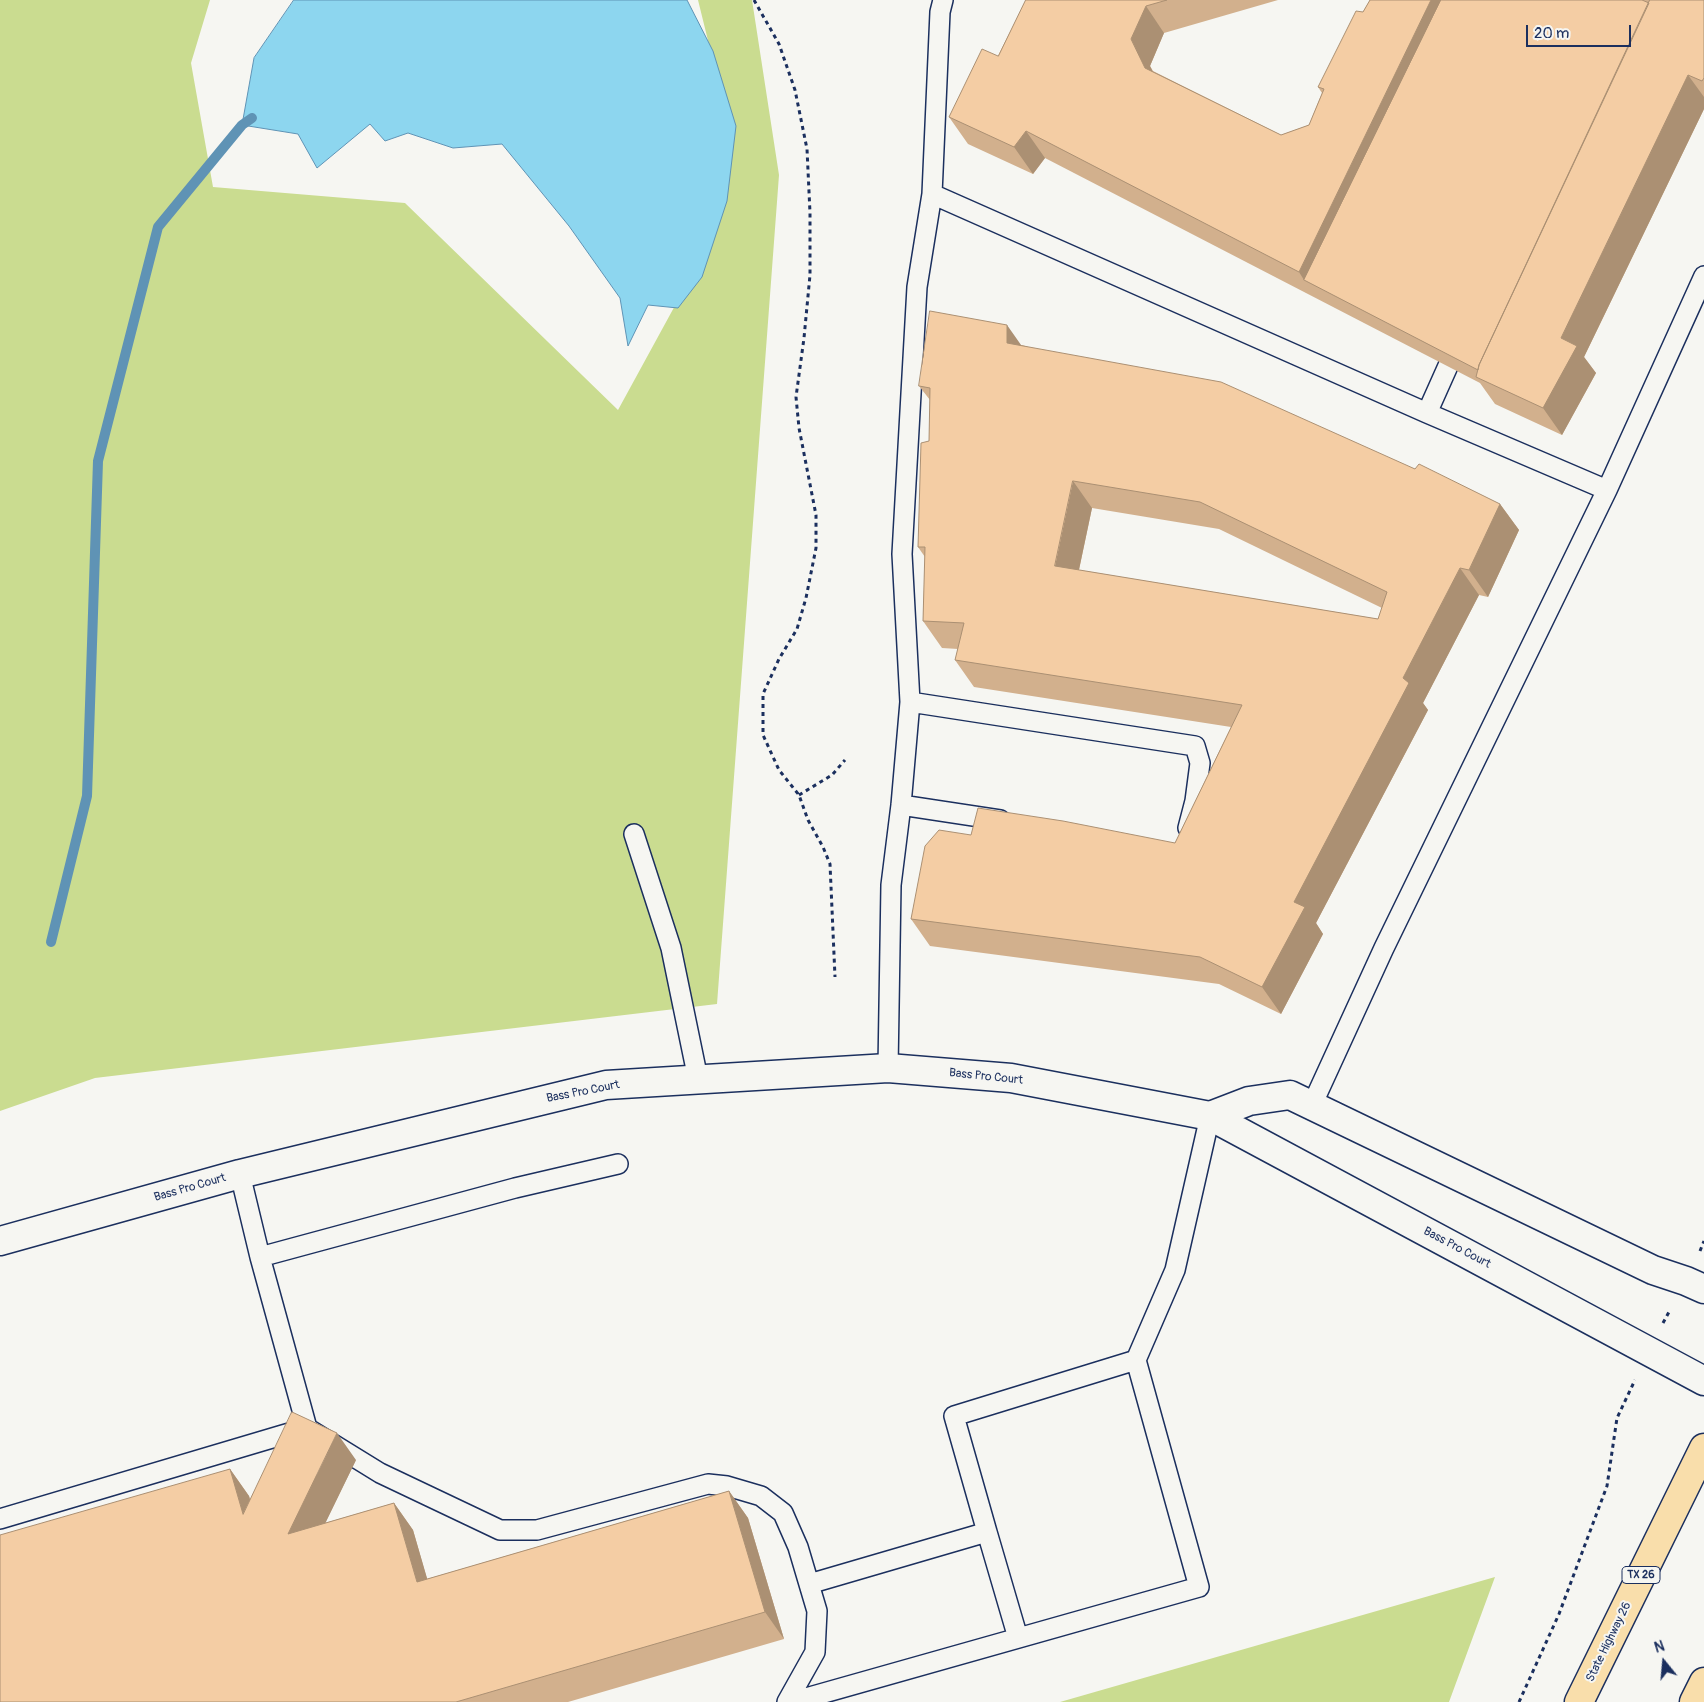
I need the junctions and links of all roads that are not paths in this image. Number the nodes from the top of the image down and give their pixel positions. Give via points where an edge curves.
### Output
1 (943, 0) edge
2 (932, 194) junction
3 (1704, 276) edge
4 (1448, 366) edge
5 (1427, 413) junction
6 (1607, 490) junction
7 (910, 702) junction
8 (901, 805) junction
9 (1015, 822) edge
10 (634, 834) dead end
11 (1184, 842) edge
12 (888, 1068) junction
13 (698, 1079) junction
14 (1312, 1105) junction
15 (1210, 1116) junction
16 (618, 1164) dead end
17 (240, 1174) junction
18 (0, 1241) edge
19 (260, 1257) junction
20 (1695, 1285) edge
21 (1136, 1360) junction
22 (1704, 1381) edge
23 (307, 1428) junction
24 (1704, 1448) edge
25 (0, 1519) edge
26 (988, 1532) junction
27 (809, 1584) junction
28 (1018, 1638) junction
29 (1704, 1682) edge
30 (787, 1702) edge
31 (792, 1702) edge
32 (1579, 1702) edge
33 (1694, 1702) edge

1 - 2 lane
2 - 5 lane
2 - 7 lane via 917,287 902,554
3 - 6 lane
4 - 5 lane
5 - 6 lane
6 - 14 lane via 1388,939
7 - 8 lane
7 - 11 lane via 1194,746 1200,763 1195,801
8 - 9 lane
8 - 12 lane via 891,885
10 - 13 lane via 671,948
12 - 13 street, Bass Pro Court
12 - 15 street, Bass Pro Court via 1011,1078
13 - 17 street, Bass Pro Court via 606,1085
14 - 15 street via 1290,1095 1249,1101
14 - 20 street via 1653,1270
15 - 21 lane via 1175,1270
15 - 22 street, Bass Pro Court
16 - 19 lane via 515,1188
17 - 18 street, Bass Pro Court
17 - 19 lane
19 - 23 lane
21 - 26 lane via 954,1416
21 - 28 lane via 1199,1587
23 - 25 lane
23 - 27 lane via 380,1473 500,1530 537,1530 708,1484 761,1496 783,1513
24 - 32 main road, State Highway 26 / TX 26
26 - 27 lane
26 - 28 lane
27 - 30 lane via 817,1611 815,1652
28 - 31 lane
29 - 33 main road

